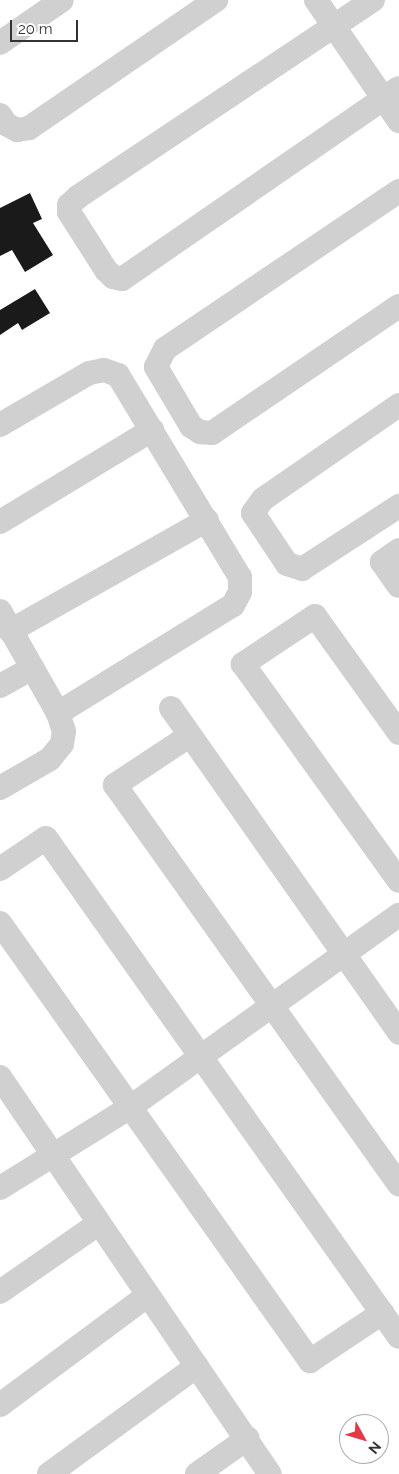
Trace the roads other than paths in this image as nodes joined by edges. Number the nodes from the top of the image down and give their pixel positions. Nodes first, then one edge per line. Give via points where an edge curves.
1 (62, 0) edge
2 (216, 0) edge
3 (316, 0) edge
4 (373, 0) edge
5 (334, 27) junction
6 (0, 42) edge
7 (392, 94) edge
8 (0, 115) edge
9 (399, 121) edge
10 (399, 191) edge
11 (399, 306) edge
12 (399, 405) edge
13 (0, 425) edge
14 (152, 430) junction
15 (399, 506) edge
16 (207, 520) junction
17 (0, 522) edge
18 (399, 550) edge
19 (399, 586) edge
20 (5, 621) edge
21 (32, 668) junction
22 (0, 686) edge
23 (171, 708) dead end
24 (58, 713) junction
25 (399, 733) edge
26 (189, 736) junction
27 (0, 788) edge
28 (0, 869) edge
29 (399, 881) edge
30 (399, 915) edge
31 (0, 924) edge
32 (344, 956) junction
33 (274, 1005) junction
34 (399, 1033) edge
35 (202, 1055) junction
36 (0, 1079) edge
37 (129, 1108) junction
38 (53, 1156) junction
39 (399, 1184) edge
40 (0, 1188) edge
41 (98, 1224) junction
42 (0, 1292) edge
43 (147, 1296) junction
44 (382, 1313) junction
45 (399, 1337) edge
46 (197, 1366) junction
47 (0, 1405) edge
48 (248, 1438) junction
49 (49, 1474) edge
50 (197, 1474) edge
51 (270, 1474) edge

1 - 6 street
2 - 8 street via 29,128 17,130 6,124
3 - 5 street
4 - 5 street
5 - 7 street
5 - 7 street via 69,205 69,212 106,270 113,277 122,279
7 - 9 street
10 - 11 street via 165,349 156,367 191,426 200,432 212,433
12 - 15 street via 262,499 253,513 287,564 302,569
13 - 14 street via 89,373 104,370 118,375
14 - 16 street
14 - 17 street
16 - 20 street
16 - 24 street via 240,578 240,592 233,606
18 - 19 street via 382,562
20 - 21 street
21 - 22 street
21 - 24 street
23 - 26 street
24 - 27 street via 64,731 62,744 50,758
25 - 29 street via 316,616 243,664
26 - 32 street
26 - 33 street via 115,785
28 - 35 street via 46,838
30 - 32 street
31 - 37 street
32 - 33 street
32 - 34 street
33 - 35 street
33 - 39 street
35 - 37 street
35 - 44 street
36 - 38 street
37 - 38 street
37 - 44 street via 310,1361
38 - 40 street
38 - 41 street
41 - 42 street
41 - 43 street
43 - 46 street
43 - 47 street
44 - 45 street
46 - 48 street
46 - 49 street
48 - 50 street
48 - 51 street

